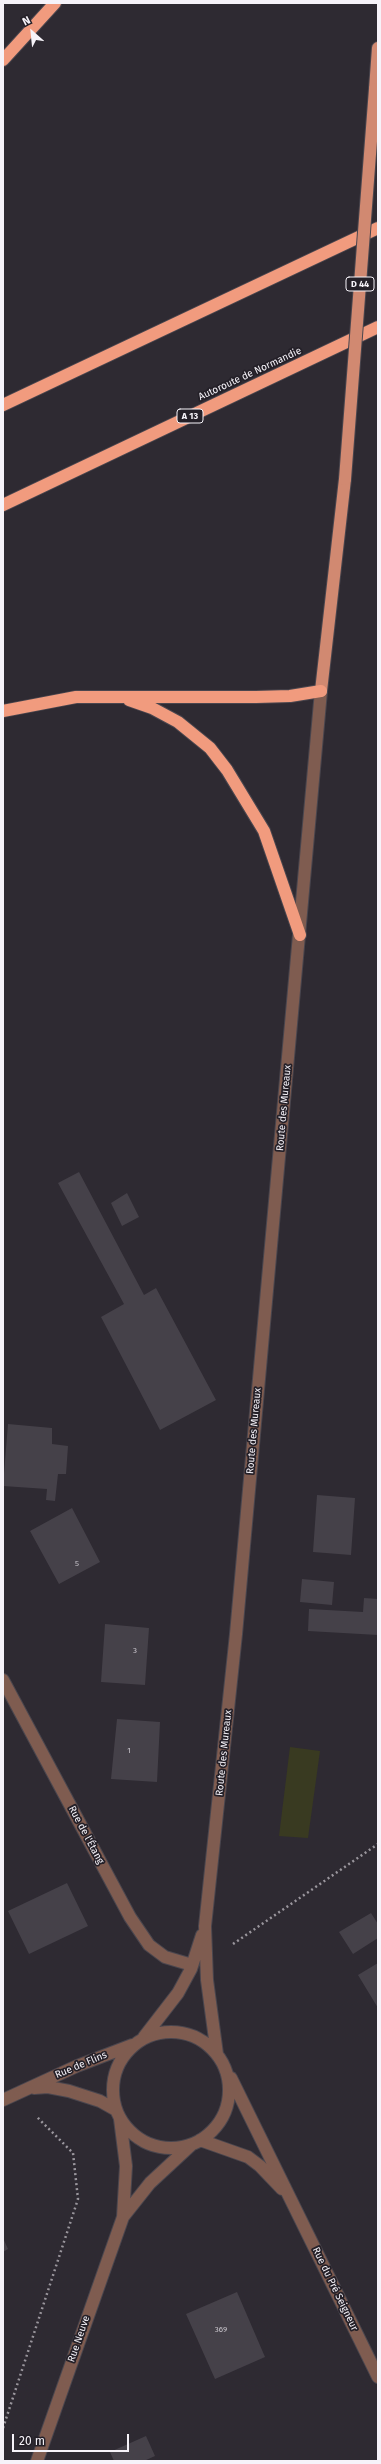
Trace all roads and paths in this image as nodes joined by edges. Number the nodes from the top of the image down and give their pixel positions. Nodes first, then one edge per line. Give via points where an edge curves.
1 (55, 3) edge
2 (378, 48) edge
3 (3, 60) edge
4 (378, 228) edge
5 (378, 327) edge
6 (3, 405) edge
7 (3, 505) edge
8 (321, 691) junction
9 (118, 696) junction
10 (3, 711) edge
11 (300, 935) junction
12 (3, 1680) edge
13 (378, 1844) edge
14 (205, 1926) junction
15 (206, 1948) junction
16 (192, 1965) junction
17 (138, 2042) junction
18 (217, 2054) junction
19 (226, 2070) junction
20 (27, 2089) junction
21 (3, 2100) edge
22 (34, 2114) dead end
23 (118, 2114) junction
24 (195, 2142) junction
25 (292, 2201) junction
26 (123, 2216) junction
27 (378, 2377) edge
28 (3, 2428) edge
29 (37, 2461) edge

1 - 3 highway
2 - 8 main road, D 44, bridge via 344,479
4 - 6 highway
5 - 7 highway, Autoroute de Normandie / A 13
8 - 9 highway via 290,696 256,697
8 - 11 street, D 44
9 - 10 highway via 76,697
9 - 11 highway via 152,708 178,722 210,748 227,770 264,831
11 - 14 street, Route des Mureaux / D 44 via 236,1634
12 - 16 street, Rue de l'Étang via 130,1917 149,1945 165,1957
13 - 15 path via 234,1943 224,1948
14 - 15 street, Route des Mureaux / D 44
14 - 16 street, Route des Mureaux / D 44
15 - 18 street, Route des Mureaux / D 44 via 209,2002
16 - 17 street, Route des Mureaux / D 44 via 169,2007
17 - 18 street via 152,2034 170,2031 188,2034 204,2041
17 - 20 street, Rue de Flins
17 - 23 street via 123,2056 115,2074 113,2092
18 - 19 street
19 - 24 street via 230,2088 228,2106 220,2123
19 - 25 street, Rue du Pré Seigneur
20 - 21 street, Rue de Flins
20 - 23 street, Rue de Flins via 48,2087 69,2091 100,2101
22 - 28 path via 73,2153 78,2199
23 - 24 street via 138,2138 154,2146 173,2148
23 - 26 street, Rue Neuve via 126,2166
24 - 25 street, Rue du Pré Seigneur via 248,2157 270,2176
24 - 26 street, Rue Neuve via 150,2183
25 - 27 street, Rue du Pré Seigneur
26 - 29 street, Rue Neuve

